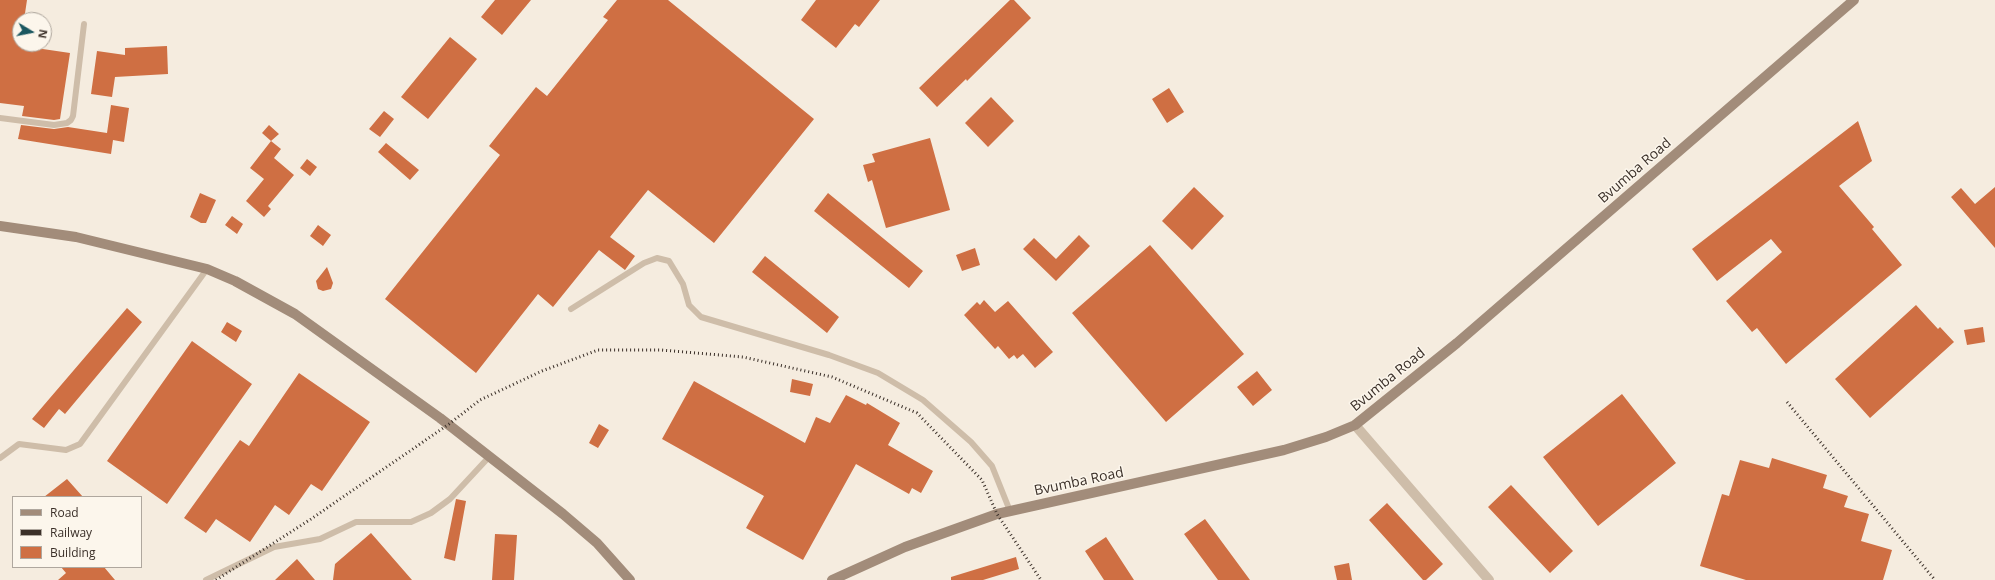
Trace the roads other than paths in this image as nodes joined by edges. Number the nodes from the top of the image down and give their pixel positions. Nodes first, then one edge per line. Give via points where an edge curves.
1 (1854, 0) edge
2 (84, 24) dead end
3 (0, 118) edge
4 (0, 226) edge
5 (207, 269) junction
6 (571, 309) dead end
7 (1355, 425) junction
8 (489, 457) junction
9 (0, 458) edge
10 (1010, 511) junction
11 (206, 580) edge
12 (630, 580) edge
13 (832, 580) edge
14 (1489, 580) edge

1 - 7 street, Bvumba Road via 1457,343
2 - 3 lane via 71,120 54,125
4 - 5 street via 76,237
5 - 8 street via 235,281 295,314 440,418
5 - 9 lane via 80,444 66,450 19,444
6 - 10 lane via 644,263 656,258 669,261 684,284 689,305 701,317 871,370 923,400 971,442 992,466
7 - 10 street, Bvumba Road via 1284,450
7 - 14 street
8 - 11 lane via 450,499 431,513 411,522 356,522 320,539 274,547
8 - 12 street via 597,543
10 - 13 street, Bvumba Road via 905,547

